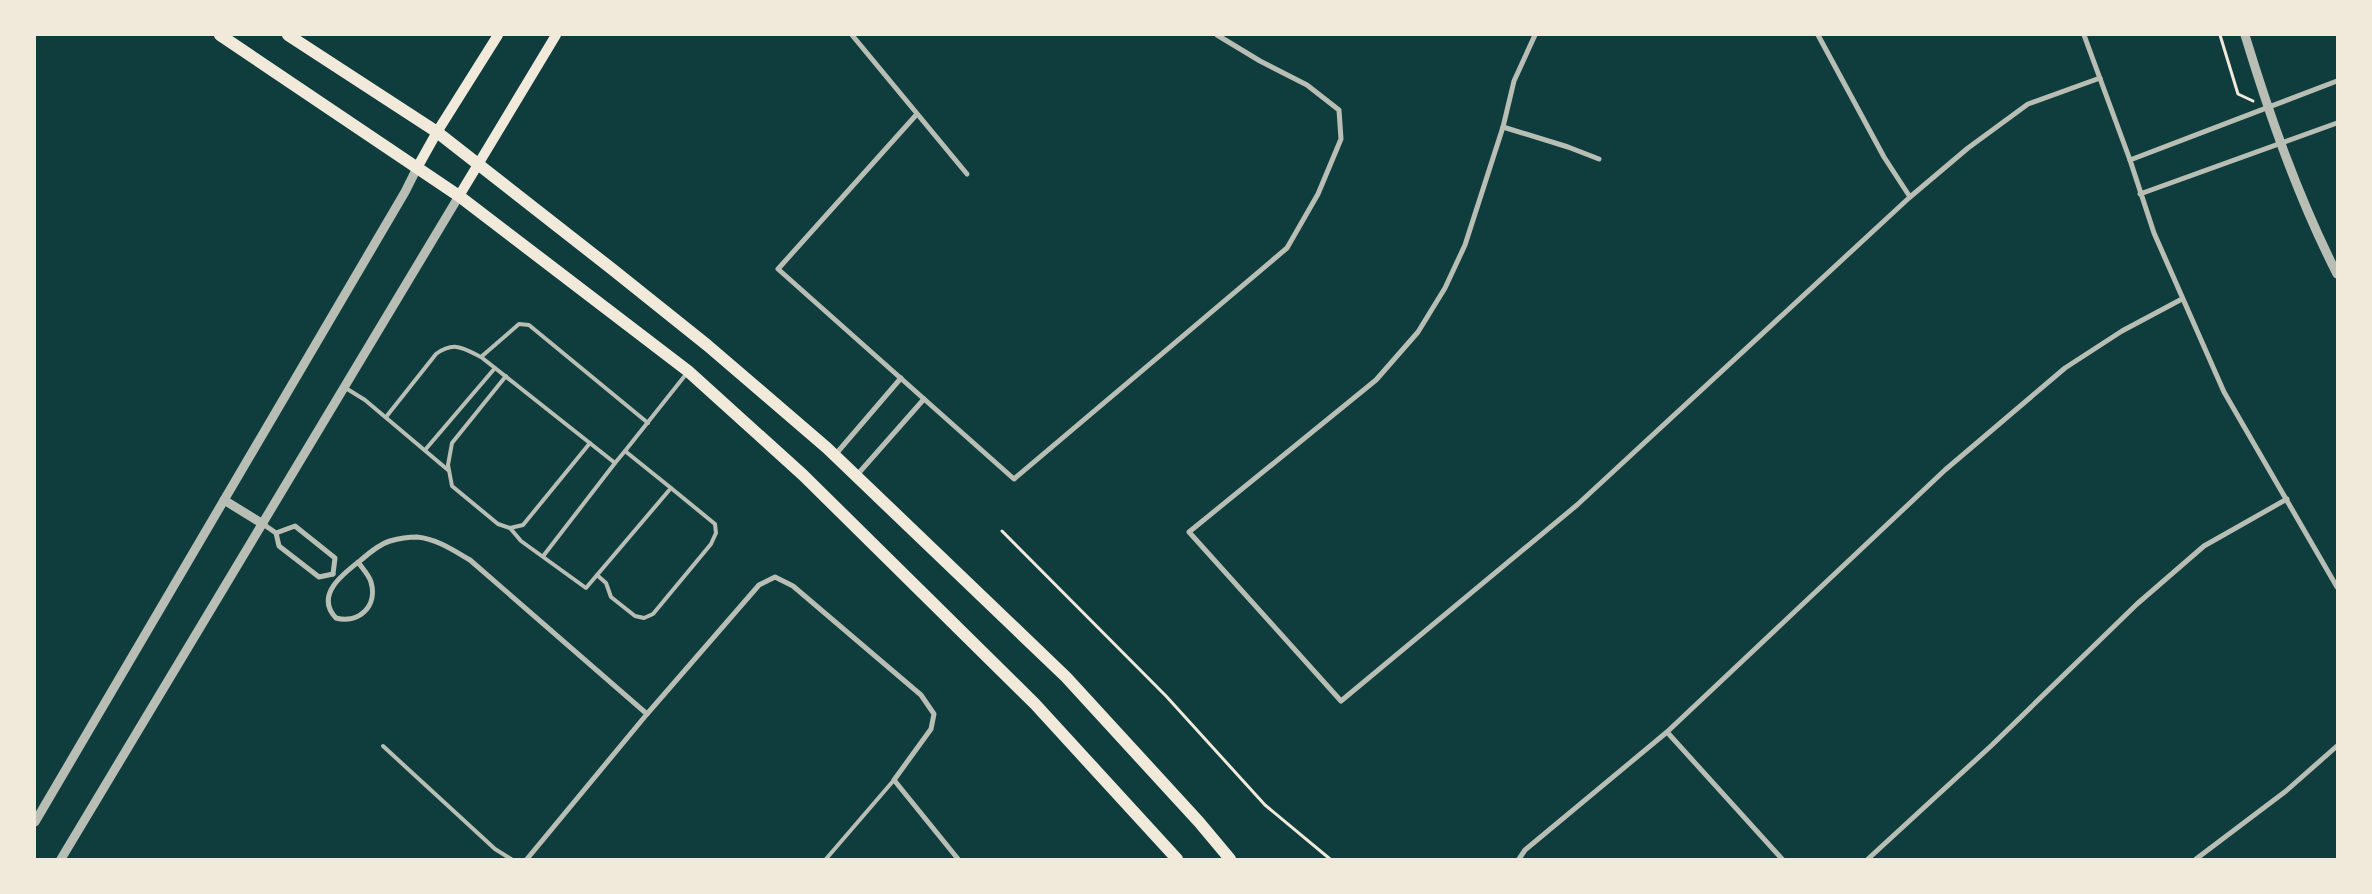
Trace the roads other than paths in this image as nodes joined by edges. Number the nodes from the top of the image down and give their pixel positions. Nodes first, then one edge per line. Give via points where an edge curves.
1 (220, 35) edge
2 (288, 35) edge
3 (498, 35) edge
4 (556, 35) edge
5 (852, 35) edge
6 (1217, 35) edge
7 (1535, 35) edge
8 (1818, 35) edge
9 (2084, 35) edge
10 (2245, 35) edge
11 (2100, 78) junction
12 (2337, 81) edge
13 (2267, 108) junction
14 (917, 114) junction
15 (2337, 123) edge
16 (1503, 127) junction
17 (437, 132) junction
18 (2280, 142) junction
19 (1599, 159) dead end
20 (2130, 160) junction
21 (479, 165) junction
22 (418, 166) junction
23 (967, 174) dead end
24 (2140, 194) junction
25 (459, 196) junction
26 (1910, 197) junction
27 (2337, 274) edge
28 (2182, 299) junction
29 (481, 357) junction
30 (494, 368) junction
31 (688, 371) junction
32 (506, 376) junction
33 (900, 378) junction
34 (344, 387) junction
35 (924, 399) junction
36 (386, 417) junction
37 (648, 423) junction
38 (590, 443) junction
39 (425, 450) junction
40 (625, 451) junction
41 (835, 455) junction
42 (615, 462) junction
43 (448, 471) junction
44 (857, 475) junction
45 (671, 488) junction
46 (2287, 499) junction
47 (224, 500) junction
48 (263, 524) junction
49 (510, 528) junction
50 (276, 532) junction
51 (544, 556) junction
52 (358, 562) junction
53 (332, 574) junction
54 (597, 575) junction
55 (337, 579) junction
56 (2337, 587) edge
57 (648, 714) junction
58 (1667, 732) junction
59 (383, 746) dead end
60 (2337, 746) edge
61 (894, 780) junction
62 (35, 822) edge
63 (61, 859) edge
64 (511, 859) edge
65 (527, 859) edge
66 (826, 859) edge
67 (958, 859) edge
68 (1177, 859) edge
69 (1230, 859) edge
70 (1519, 859) edge
71 (1782, 859) edge
72 (1868, 859) edge
73 (2196, 859) edge

1 - 22 main road
2 - 17 main road
3 - 17 main road
4 - 21 main road
5 - 14 street
6 - 35 street via 1307,85 1339,110 1341,139 1318,194 1287,248 1014,479
7 - 16 street via 1514,81
8 - 26 street via 1884,158
9 - 11 street
10 - 13 street
11 - 20 street
11 - 26 street via 2028,104 1968,148
12 - 13 street
13 - 18 street
13 - 20 street
14 - 23 street
14 - 33 street via 778,269
15 - 18 street
16 - 19 street
16 - 26 street via 1464,246 1445,288 1418,332 1376,380 1189,532 1341,701 1576,505
17 - 21 main road
17 - 22 main road
18 - 24 street
18 - 27 street
20 - 24 street
21 - 25 main road
21 - 41 main road via 707,345
22 - 25 main road
22 - 47 street
24 - 28 street
25 - 31 main road
25 - 34 street
28 - 46 street via 2224,392
28 - 58 street via 2122,331 2065,368 1945,470
29 - 30 lane
29 - 36 lane via 458,346 444,348
29 - 37 lane via 519,324 529,325
30 - 32 lane
30 - 39 lane
31 - 37 lane
31 - 68 main road via 803,474 1035,704
32 - 38 lane
32 - 43 lane via 452,443
33 - 35 street
33 - 41 street
34 - 36 lane
34 - 48 street
35 - 44 street
36 - 39 lane
37 - 40 lane
38 - 42 lane
38 - 49 lane via 523,525
39 - 43 lane
40 - 42 lane
40 - 45 lane
41 - 44 main road
42 - 51 lane
43 - 49 lane via 452,486 498,524
44 - 69 main road via 1066,677
45 - 54 lane
45 - 54 lane via 715,524 716,533 711,544 653,614 644,618 635,616 611,597 606,584
46 - 56 street
46 - 72 street via 2204,546 2137,604 1992,745
47 - 48 street
47 - 62 street
48 - 50 street
48 - 63 street
49 - 51 lane via 521,541
50 - 53 street via 279,546 319,577
50 - 53 street via 295,526 334,558
51 - 54 lane via 586,588
52 - 55 street
52 - 55 street via 370,580 372,591 371,601 357,618 346,621 336,618 329,608 330,594
52 - 57 street via 389,541 416,537 442,543 470,560
53 - 55 street
57 - 61 street via 760,585 775,577 793,586 921,695 934,714 932,729
57 - 65 street
58 - 70 street via 1525,850
58 - 71 street
59 - 64 lane via 495,849
60 - 73 street via 2286,791
61 - 66 lane
61 - 67 street

